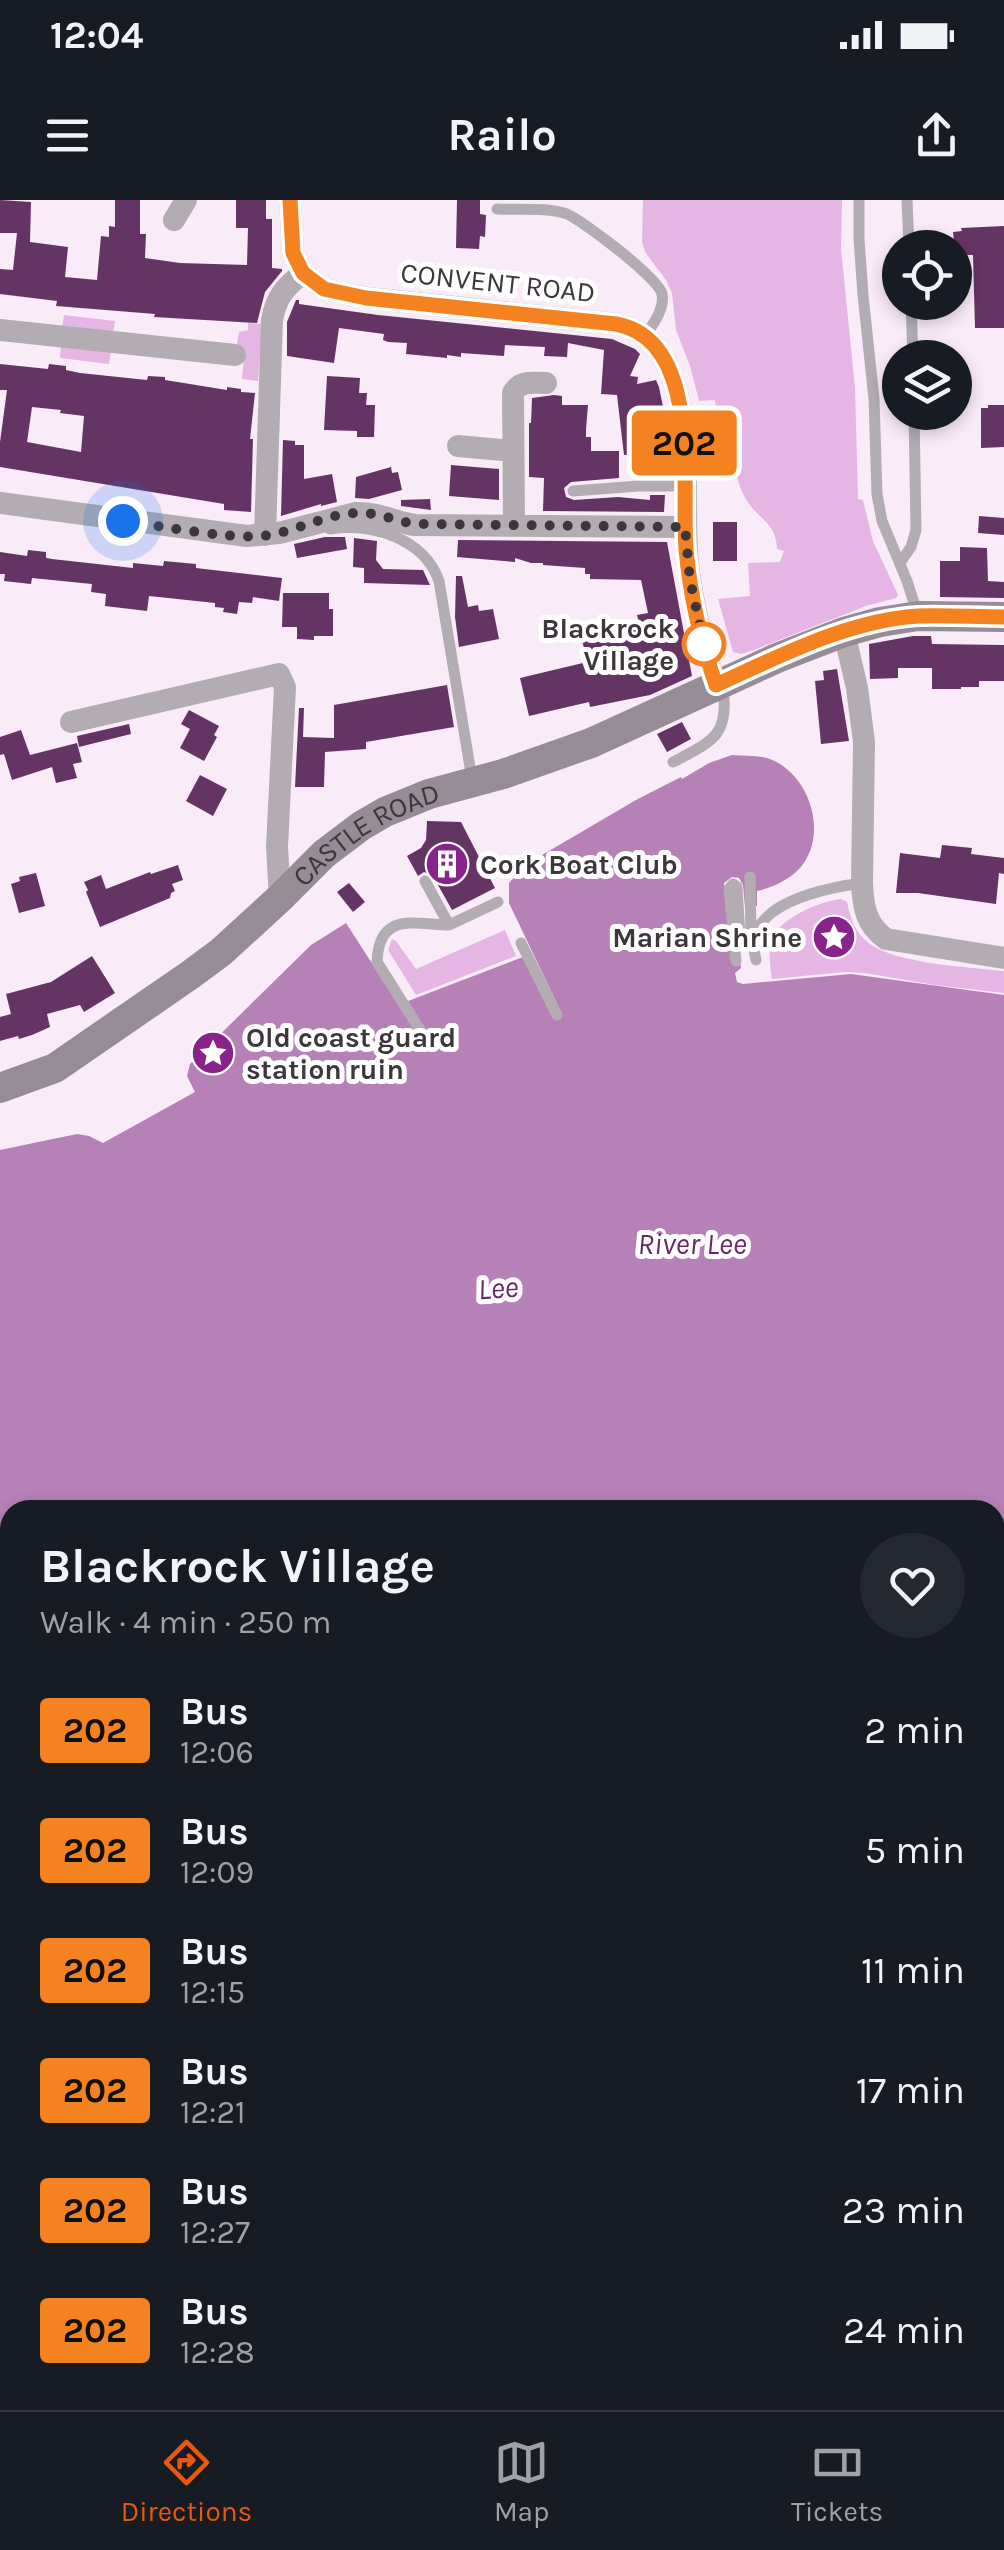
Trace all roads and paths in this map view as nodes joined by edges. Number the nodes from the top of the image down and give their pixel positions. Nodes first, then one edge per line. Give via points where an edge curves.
1 (290, 200) edge
2 (859, 200) edge
3 (907, 200) edge
4 (497, 209) dead end
5 (908, 230) edge
6 (303, 273) junction
7 (0, 330) edge
8 (645, 336) junction
9 (235, 355) dead end
10 (546, 383) dead end
11 (914, 430) edge
12 (458, 446) dead end
13 (512, 450) junction
14 (685, 486) junction
15 (573, 491) dead end
16 (0, 503) edge
17 (514, 525) junction
18 (685, 527) junction
19 (297, 528) junction
20 (265, 536) junction
21 (900, 563) junction
22 (918, 616) junction
23 (1004, 617) edge
24 (844, 632) junction
25 (719, 683) junction
26 (70, 722) dead end
27 (672, 762) dead end
28 (473, 783) junction
29 (862, 872) junction
30 (750, 877) dead end
31 (425, 881) dead end
32 (280, 898) junction
33 (498, 902) dead end
34 (449, 925) junction
35 (751, 936) junction
36 (520, 944) dead end
37 (1004, 958) edge
38 (756, 960) dead end
39 (736, 961) dead end
40 (557, 1015) dead end
41 (429, 1044) dead end
42 (0, 1088) edge

1 - 6 street via 291,246
2 - 21 lane via 876,494
3 - 5 lane
4 - 8 lane via 566,213 642,268 662,294
6 - 8 street, CONVENT ROAD via 324,289 366,298 616,324
6 - 20 street via 281,292 272,320
7 - 9 street
8 - 14 street via 664,357 680,407
10 - 13 street via 524,383 513,393
11 - 21 lane via 916,530
12 - 13 street
13 - 17 street
14 - 15 lane
14 - 18 street
16 - 20 street
17 - 18 street
17 - 19 street via 416,524 367,512
18 - 25 street via 702,637
19 - 20 street
19 - 28 lane via 373,530 429,560 439,581
21 - 22 lane
22 - 23 main road, CASTLE ROAD
22 - 24 main road, CASTLE ROAD
24 - 25 main road, CASTLE ROAD
24 - 29 street via 864,742
25 - 27 lane via 725,712 718,730
25 - 28 main road, CASTLE ROAD via 592,742
26 - 32 street via 279,674
28 - 32 main road, CASTLE ROAD via 411,800 361,826
29 - 35 lane via 846,885 788,903
29 - 37 street via 863,906 886,939
30 - 35 lane
31 - 34 lane
32 - 42 main road, CASTLE ROAD via 221,952 83,1050
33 - 34 lane
34 - 41 lane via 394,924 377,953
35 - 38 lane
35 - 39 lane via 740,936 737,887 730,885
36 - 40 lane

